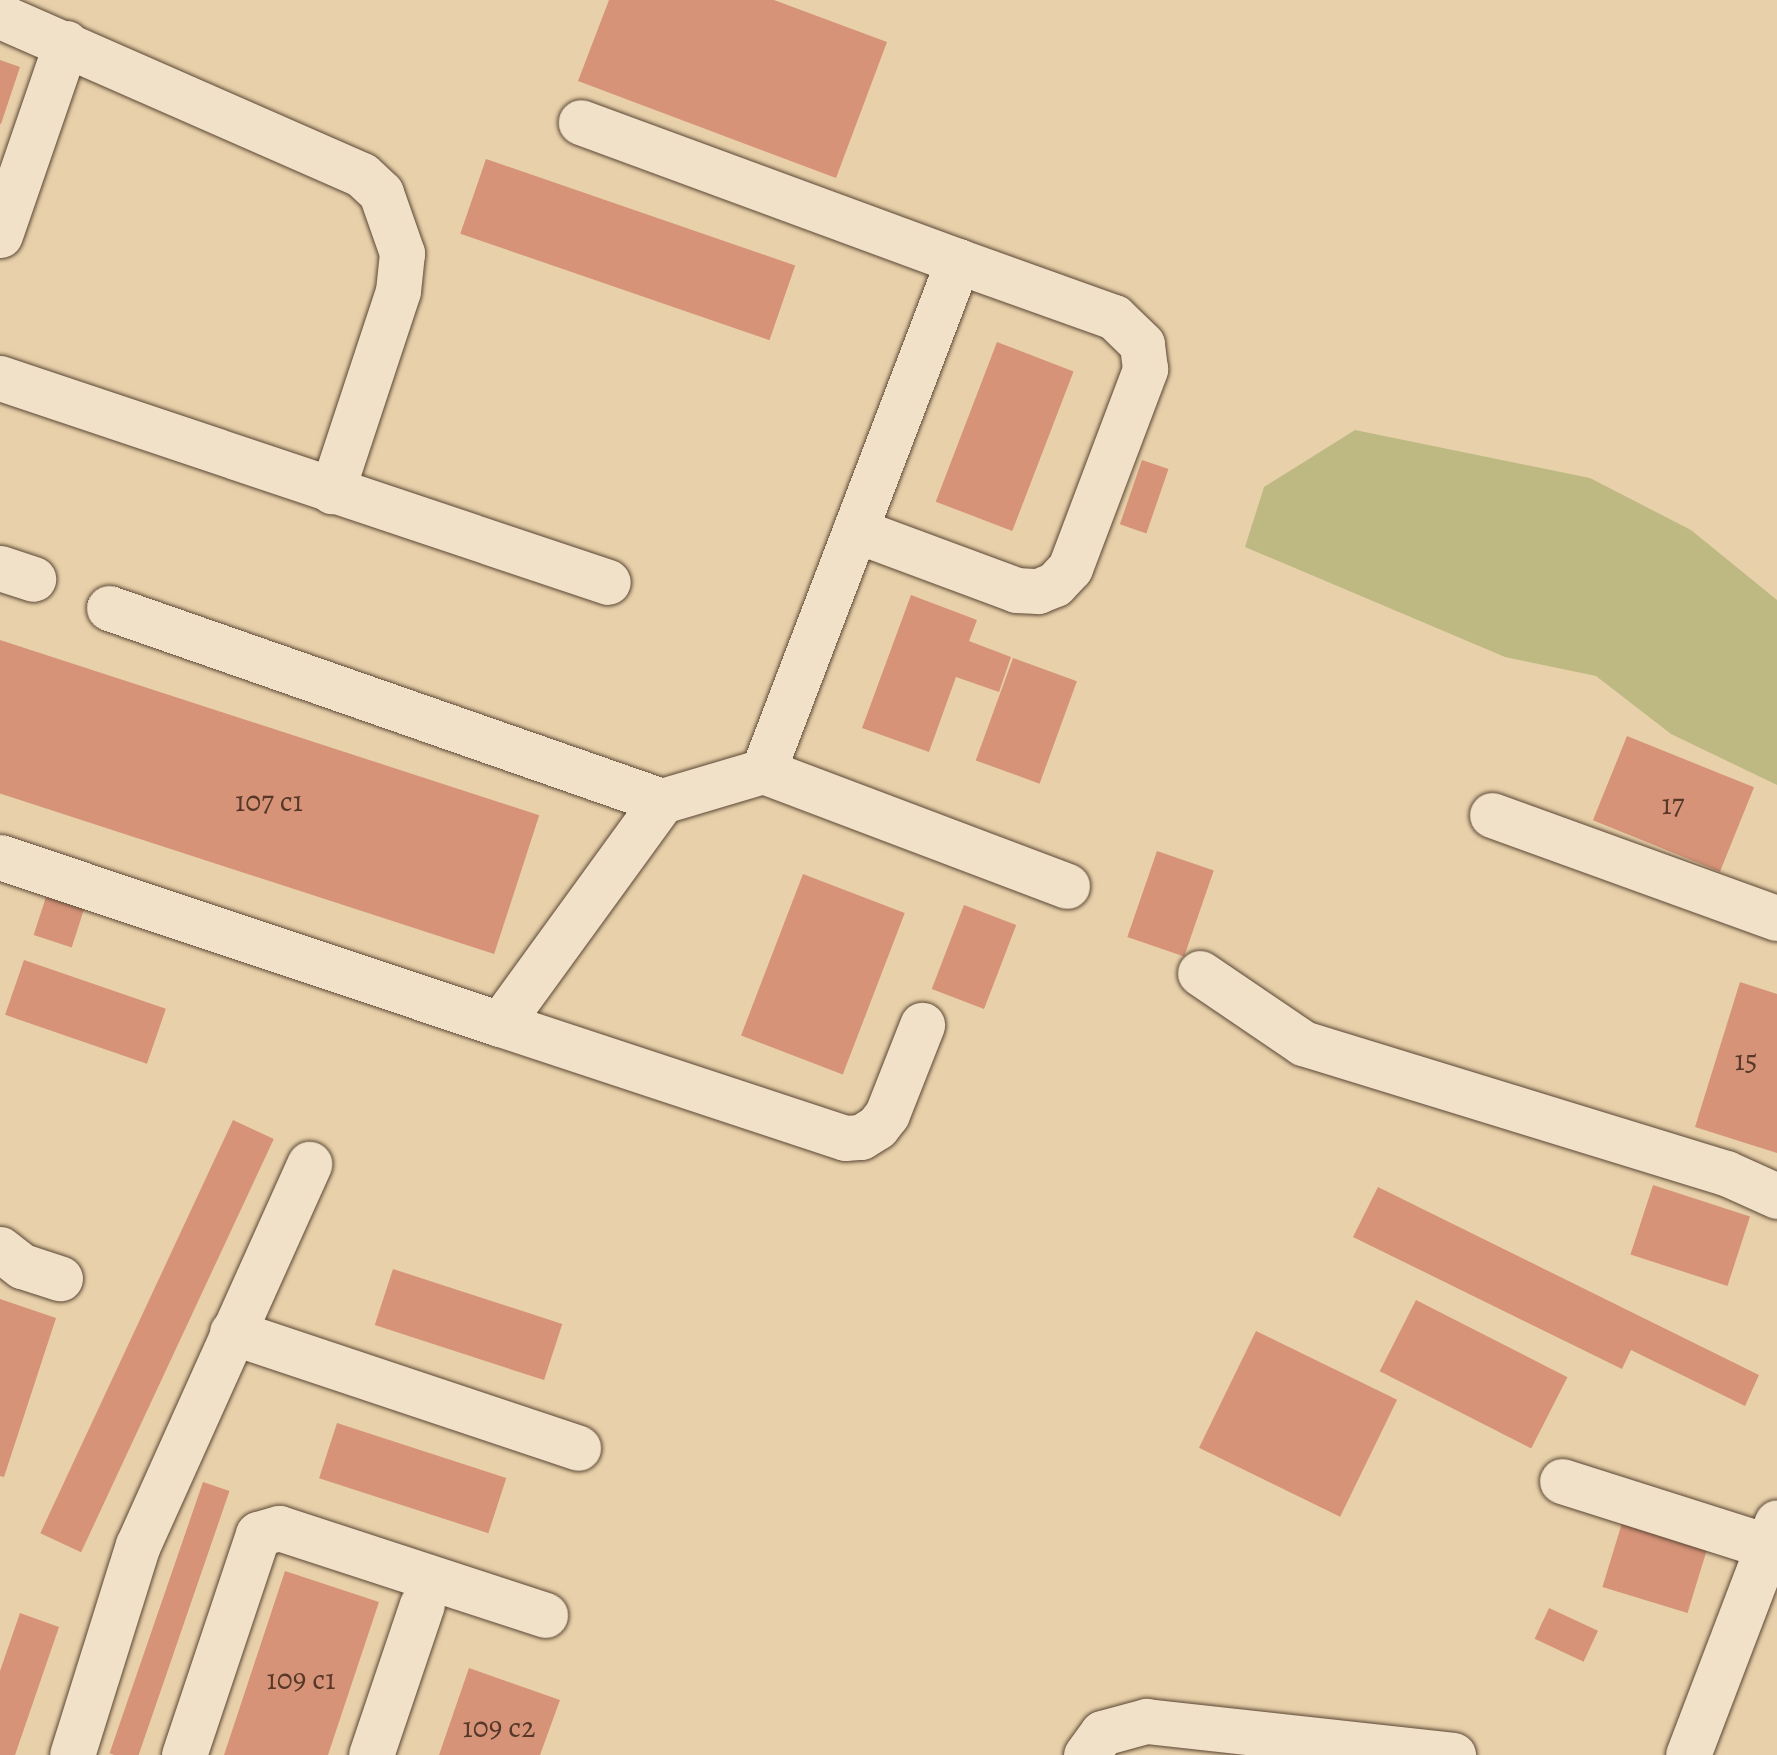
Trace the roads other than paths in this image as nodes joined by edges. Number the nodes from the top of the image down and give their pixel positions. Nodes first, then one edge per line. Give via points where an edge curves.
1 (0, 16) edge
2 (66, 43) junction
3 (581, 122) dead end
4 (0, 235) edge
5 (958, 261) junction
6 (0, 378) edge
7 (332, 491) junction
8 (855, 530) junction
9 (608, 582) dead end
10 (109, 608) dead end
11 (763, 771) junction
12 (662, 800) junction
13 (1492, 815) dead end
14 (0, 857) edge
15 (1067, 886) dead end
16 (1777, 918) edge
17 (1200, 973) dead end
18 (500, 1024) junction
19 (922, 1025) dead end
20 (309, 1164) dead end
21 (1777, 1196) edge
22 (0, 1249) edge
23 (60, 1278) dead end
24 (232, 1332) junction
25 (578, 1448) dead end
26 (1562, 1481) dead end
27 (1773, 1540) edge
28 (422, 1604) dead end
29 (545, 1615) dead end
30 (1303, 1747) edge
31 (72, 1755) edge
32 (184, 1755) edge
33 (371, 1755) edge
34 (1086, 1755) edge
35 (1453, 1755) edge
36 (1688, 1755) edge

1 - 2 street
2 - 4 street
2 - 7 street via 362,175 381,193 402,252 398,291
3 - 5 street
5 - 8 street
5 - 8 street via 1114,317 1142,344 1145,368 1077,550 1055,584 1016,590
6 - 7 street
7 - 9 street
8 - 11 street
10 - 12 street
11 - 12 street
11 - 15 street
12 - 18 street
13 - 16 street
14 - 18 street
17 - 21 street via 1303,1044 1726,1172
18 - 19 street via 846,1138 877,1128 887,1114
20 - 24 street
22 - 23 street via 22,1266
24 - 25 street
24 - 31 street via 138,1545
26 - 27 street
27 - 36 street
28 - 33 street
29 - 32 street via 279,1528 258,1534
30 - 34 street via 1146,1721 1102,1732
30 - 35 street

